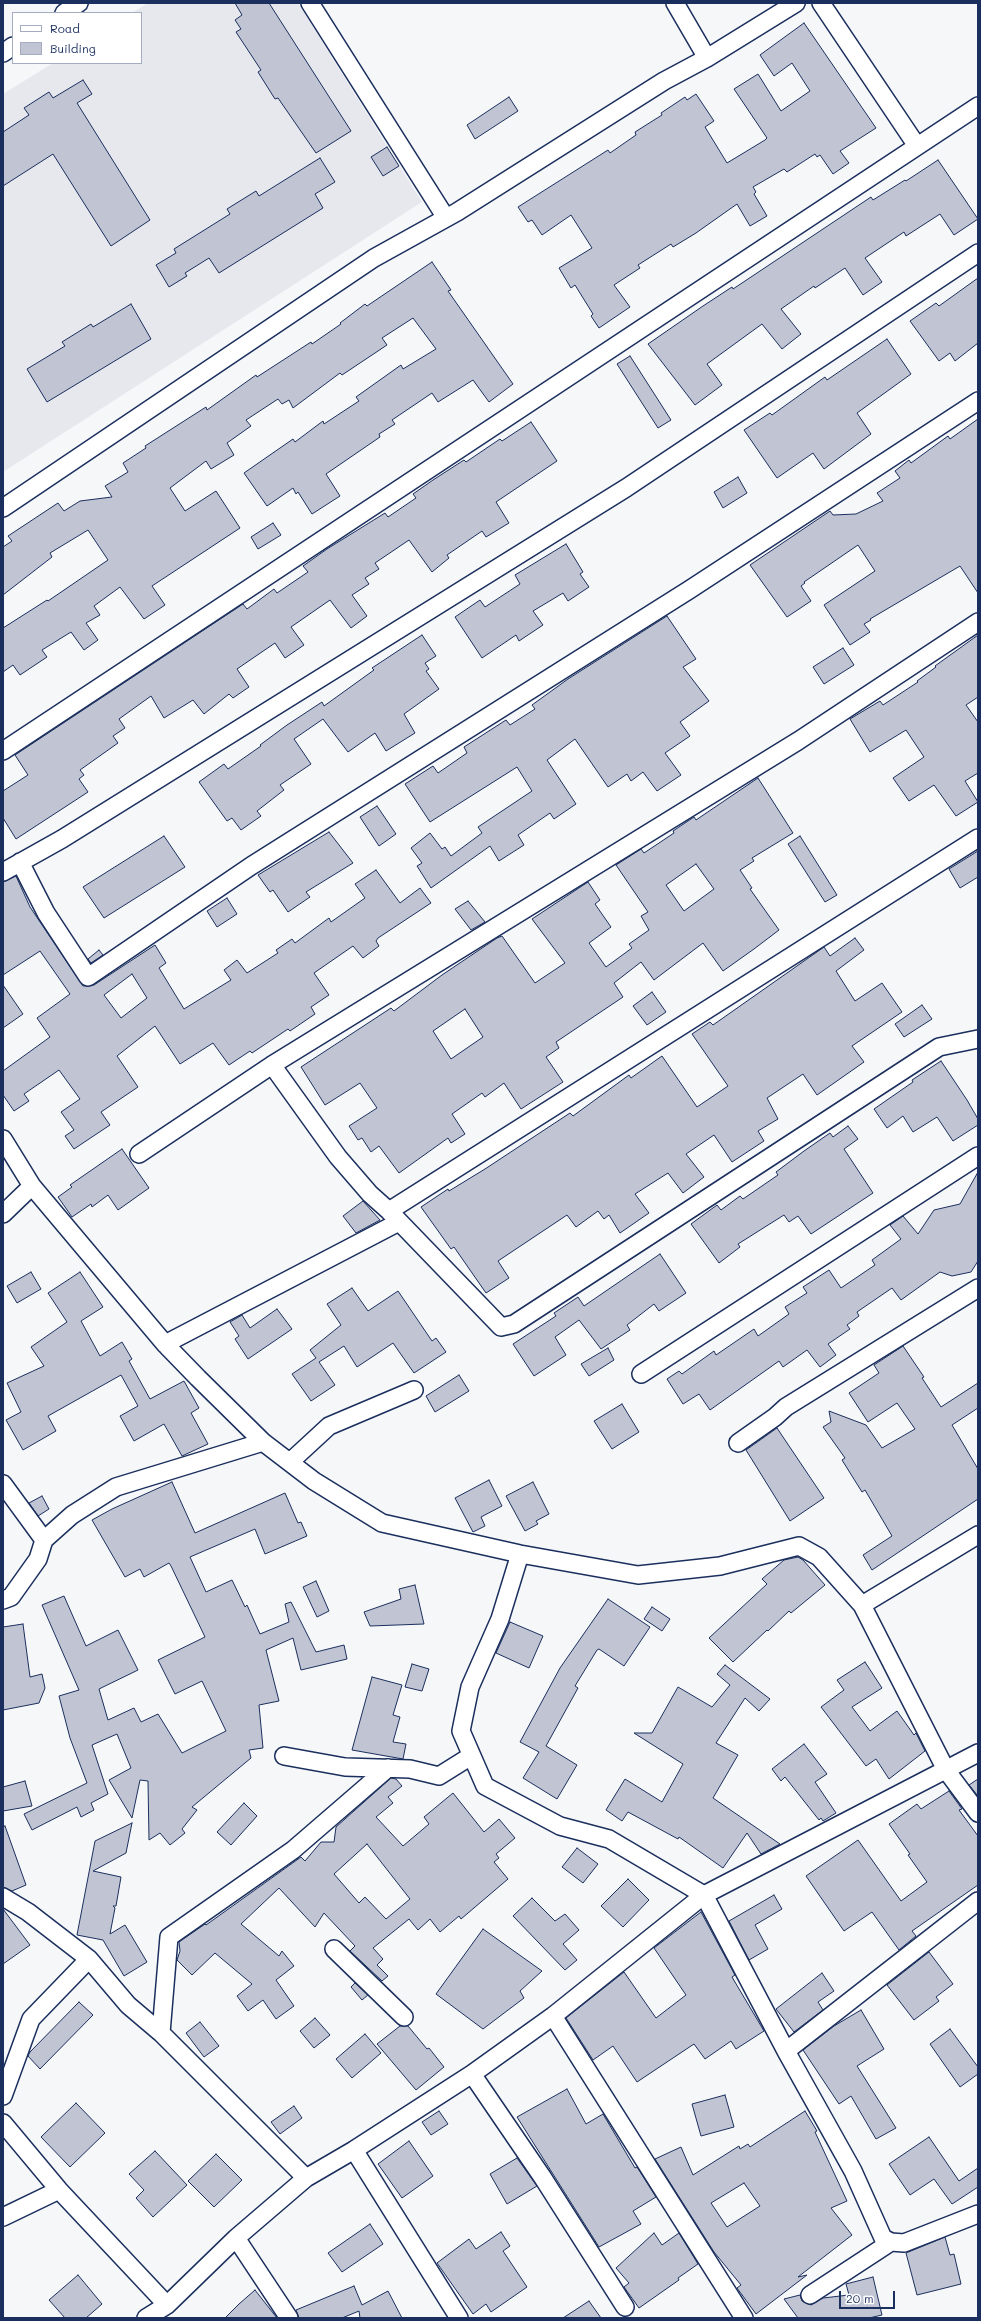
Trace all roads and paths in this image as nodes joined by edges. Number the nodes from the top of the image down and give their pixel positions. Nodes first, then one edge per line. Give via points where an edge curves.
1 (79, 3) edge
2 (310, 3) edge
3 (675, 3) edge
4 (796, 3) edge
5 (822, 3) edge
6 (66, 12) edge
7 (12, 47) edge
8 (3, 53) edge
9 (707, 58) junction
10 (978, 106) edge
11 (917, 146) junction
12 (446, 218) junction
13 (978, 253) edge
14 (978, 400) edge
15 (3, 508) edge
16 (978, 622) edge
17 (3, 751) edge
18 (978, 838) edge
19 (20, 862) junction
20 (3, 872) edge
21 (978, 1038) edge
22 (272, 1065) junction
23 (3, 1139) edge
24 (139, 1154) dead end
25 (978, 1156) edge
26 (32, 1186) junction
27 (3, 1214) edge
28 (394, 1216) junction
29 (978, 1288) edge
30 (165, 1344) junction
31 (641, 1374) dead end
32 (414, 1390) dead end
33 (263, 1442) junction
34 (738, 1442) dead end
35 (290, 1462) junction
36 (3, 1484) edge
37 (978, 1535) edge
38 (44, 1540) junction
39 (520, 1554) junction
40 (3, 1600) edge
41 (862, 1605) junction
42 (978, 1754) edge
43 (284, 1756) dead end
44 (472, 1756) junction
45 (388, 1768) junction
46 (946, 1770) junction
47 (978, 1813) edge
48 (704, 1895) junction
49 (3, 1897) edge
50 (978, 1901) edge
51 (334, 1949) dead end
52 (89, 1959) junction
53 (553, 2016) junction
54 (404, 2017) dead end
55 (161, 2033) junction
56 (786, 2051) junction
57 (472, 2074) junction
58 (3, 2096) edge
59 (3, 2123) edge
60 (354, 2150) junction
61 (306, 2178) junction
62 (59, 2190) junction
63 (978, 2214) edge
64 (3, 2217) edge
65 (236, 2238) junction
66 (891, 2242) junction
67 (810, 2295) dead end
68 (167, 2305) junction
69 (625, 2307) dead end
70 (146, 2318) edge
71 (289, 2318) edge
72 (459, 2318) edge
73 (744, 2318) edge

1 - 6 street
2 - 12 street
3 - 9 street
4 - 9 street
5 - 11 street
7 - 8 street
9 - 12 street via 664,81
10 - 11 street
11 - 17 street
12 - 15 street via 374,258
13 - 19 street via 626,488 62,839
14 - 19 street via 689,590 251,866 88,977 46,913
16 - 22 street via 798,741
18 - 28 street
19 - 20 street
21 - 28 street via 939,1047 514,1324 501,1327
22 - 24 street
22 - 28 street via 338,1157 370,1194
23 - 26 street
25 - 31 street
26 - 27 street
26 - 30 street
28 - 30 street
29 - 34 street via 786,1407
30 - 33 street
32 - 35 street via 329,1426
33 - 35 street
33 - 38 street via 116,1487 72,1515
35 - 39 street via 314,1481 382,1523
36 - 38 street
37 - 41 street
38 - 40 street via 38,1559 11,1597
39 - 41 street via 638,1575 720,1566 799,1546 819,1557
39 - 44 street via 500,1619 470,1687 461,1731
41 - 46 street
42 - 46 street
43 - 45 street via 345,1767
44 - 45 street via 439,1776 410,1769
44 - 48 street via 485,1786 560,1826 609,1839
45 - 55 street via 293,1850 169,1937
46 - 47 street
46 - 48 street
48 - 53 street
48 - 56 street
49 - 52 street via 28,1912
50 - 56 street
51 - 54 street
52 - 55 street via 128,2006
52 - 58 street via 31,2019
53 - 57 street
53 - 73 street
55 - 61 street
56 - 66 street via 854,2171 883,2238
57 - 60 street
57 - 69 street via 543,2178
59 - 62 street
60 - 61 street
60 - 72 street
61 - 65 street
62 - 64 street
62 - 68 street
63 - 66 street via 904,2243
65 - 68 street
65 - 71 street
66 - 67 street
68 - 70 street

